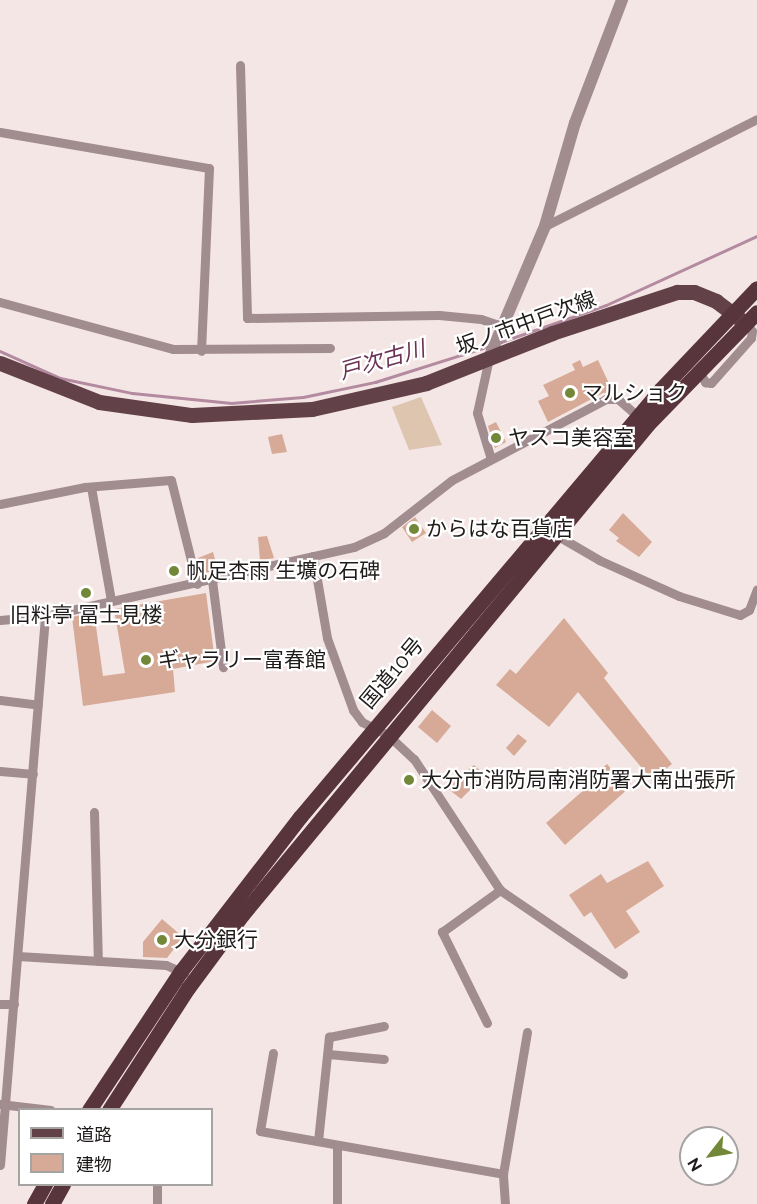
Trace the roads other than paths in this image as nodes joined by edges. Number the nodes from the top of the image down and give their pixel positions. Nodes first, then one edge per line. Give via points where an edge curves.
1 (622, 0) edge
2 (240, 65) dead end
3 (757, 120) edge
4 (0, 132) edge
5 (545, 226) junction
6 (757, 288) edge
7 (0, 302) edge
8 (731, 311) junction
9 (757, 312) edge
10 (745, 322) junction
11 (500, 328) junction
12 (330, 348) dead end
13 (201, 351) junction
14 (490, 354) junction
15 (0, 363) edge
16 (643, 420) junction
17 (491, 459) junction
18 (91, 487) junction
19 (0, 504) edge
20 (558, 536) junction
21 (313, 556) junction
22 (213, 580) junction
23 (197, 584) junction
24 (757, 589) edge
25 (111, 600) junction
26 (45, 616) junction
27 (0, 620) edge
28 (223, 667) dead end
29 (0, 700) edge
30 (38, 705) junction
31 (373, 728) junction
32 (389, 736) junction
33 (0, 771) edge
34 (33, 774) junction
35 (94, 812) dead end
36 (500, 890) junction
37 (18, 956) junction
38 (98, 961) junction
39 (622, 974) dead end
40 (188, 975) junction
41 (0, 1004) edge
42 (14, 1004) junction
43 (487, 1023) dead end
44 (384, 1026) dead end
45 (528, 1032) dead end
46 (273, 1053) dead end
47 (328, 1054) junction
48 (384, 1059) dead end
49 (3, 1104) edge
50 (35, 1108) edge
51 (90, 1108) edge
52 (110, 1108) edge
53 (318, 1141) junction
54 (337, 1145) junction
55 (0, 1164) edge
56 (503, 1174) junction
57 (44, 1186) edge
58 (62, 1186) edge
59 (157, 1186) edge
60 (34, 1204) edge
61 (52, 1204) edge
62 (157, 1204) edge
63 (336, 1204) edge
64 (505, 1204) edge

1 - 5 street via 575,123
2 - 11 street via 247,318 440,315 481,319
3 - 5 street
4 - 13 street via 209,168
5 - 11 street
6 - 8 highway, 国道10号
7 - 13 street via 174,349
8 - 10 main road, 坂ノ市中戸次線
8 - 14 main road, 坂ノ市中戸次線 via 694,292 677,292
8 - 16 highway, 国道10号
9 - 10 highway, 国道10号
10 - 16 highway, 国道10号 via 699,371
11 - 14 street
12 - 13 street
14 - 15 main road, 坂ノ市中戸次線 via 426,384 312,409 192,415 99,402
14 - 17 street via 477,399 477,413
16 - 17 street via 618,399 606,399
16 - 20 highway, 国道10号
16 - 31 highway, 国道10号
17 - 21 street via 452,480 384,533 354,548
18 - 19 street
18 - 23 street via 171,480
18 - 25 street
20 - 24 street via 599,560 679,596 740,615 749,610
20 - 32 highway, 国道10号
21 - 22 street
21 - 31 street via 327,638 341,682 352,710
22 - 23 street
22 - 28 street
23 - 25 street
25 - 26 street
26 - 27 street
26 - 30 street
29 - 30 street
30 - 34 street
31 - 32 street
31 - 40 highway, 国道10号
32 - 36 street via 431,781
32 - 40 highway, 国道10号
33 - 34 street
34 - 37 street
35 - 38 street
36 - 39 street
36 - 43 street via 442,932
37 - 38 street
37 - 42 street
38 - 40 street via 166,965
40 - 51 highway, 国道10号
40 - 52 highway, 国道10号
41 - 42 street
42 - 49 street
44 - 47 street via 330,1037
45 - 56 street
46 - 53 street via 260,1131
47 - 48 street
47 - 53 street
49 - 50 street
49 - 55 street
53 - 54 street
54 - 56 street
54 - 63 street
56 - 64 street
57 - 60 highway
58 - 61 highway
59 - 62 street

